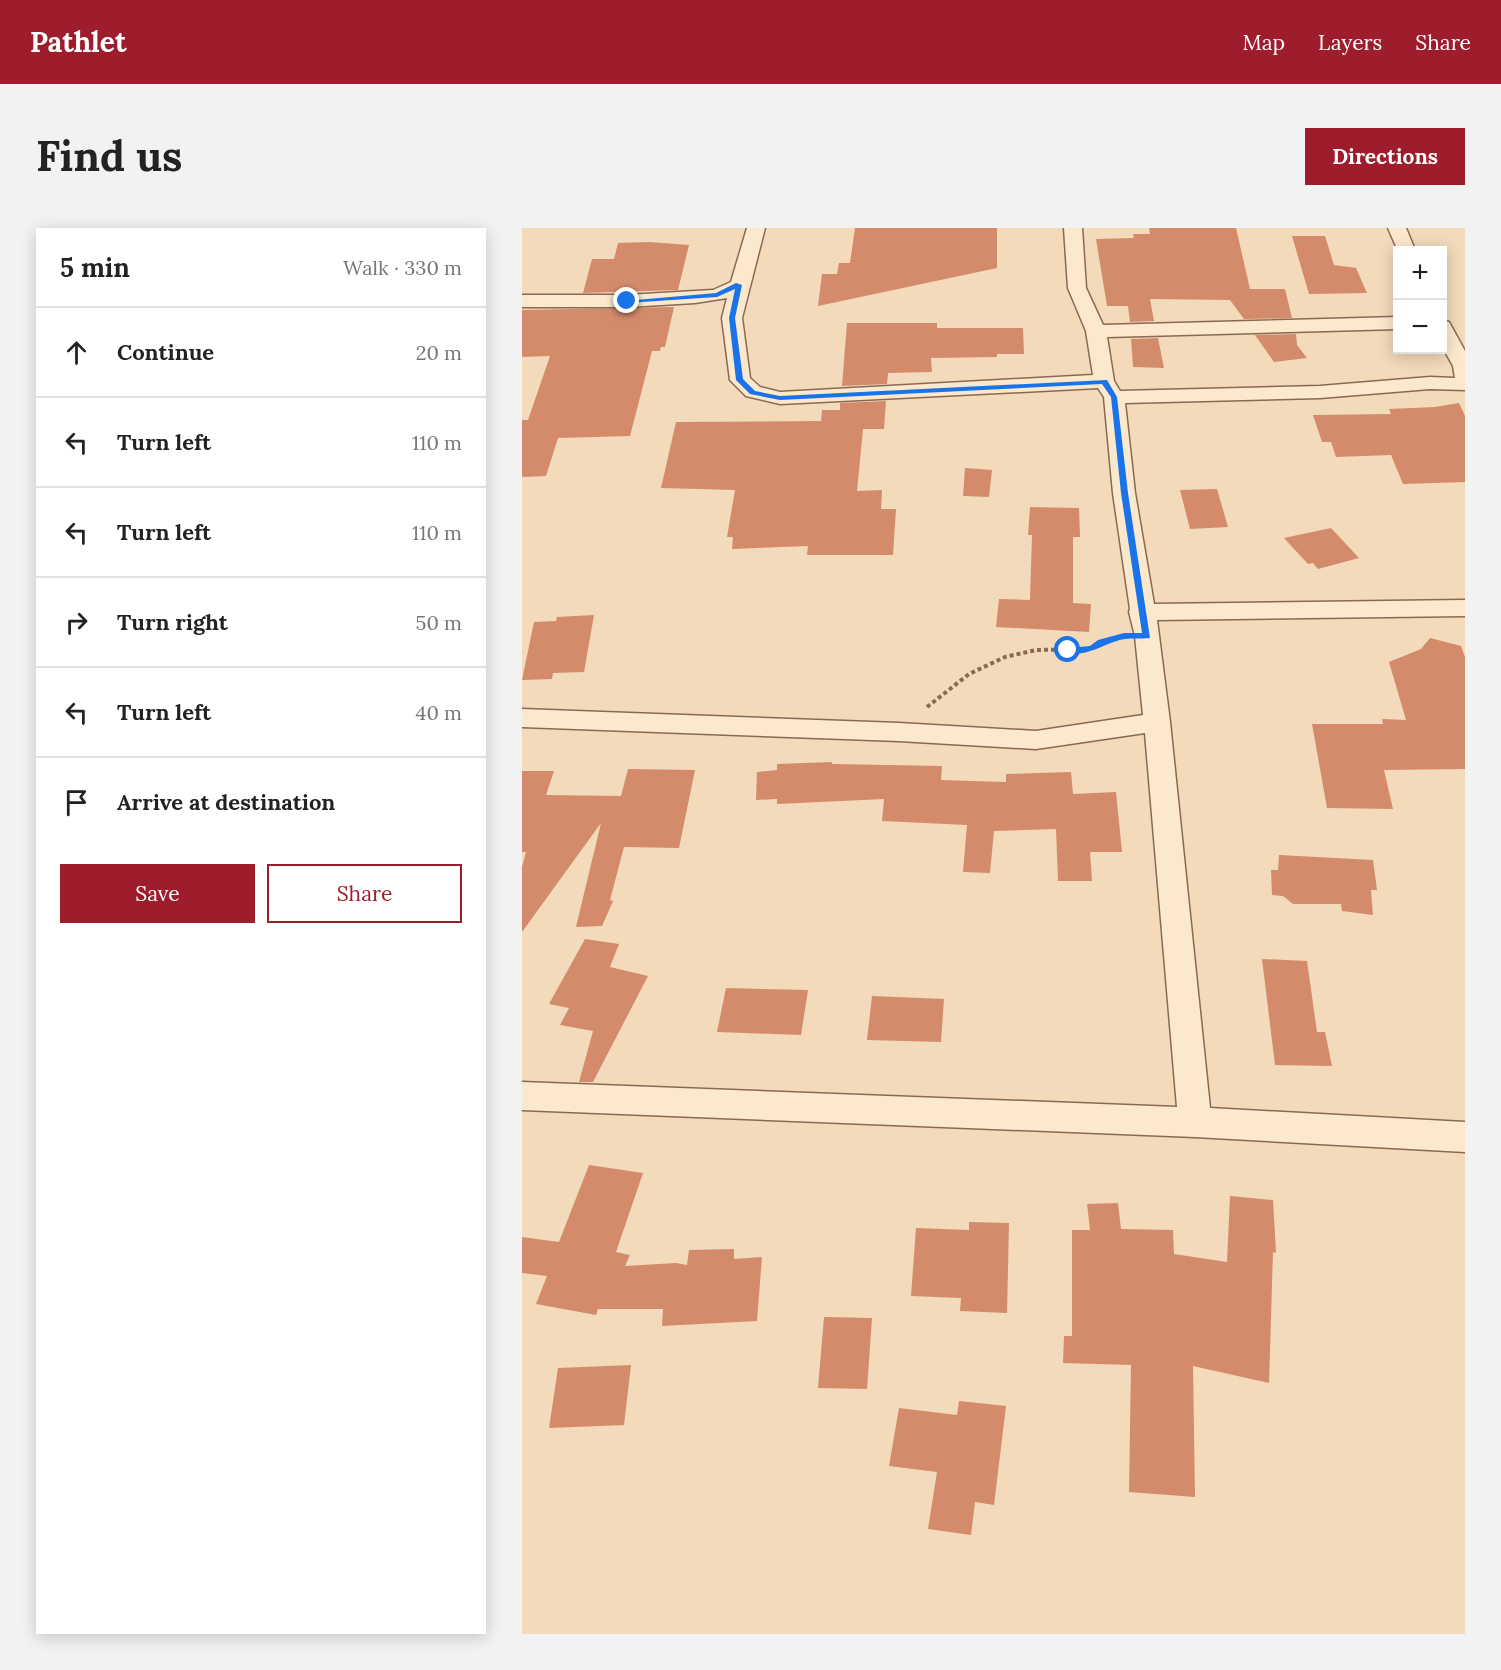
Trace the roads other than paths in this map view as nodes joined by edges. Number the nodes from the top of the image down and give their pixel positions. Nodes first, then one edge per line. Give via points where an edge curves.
1 (756, 228) edge
2 (1073, 228) edge
3 (1397, 228) edge
4 (1404, 246) edge
5 (739, 285) junction
6 (522, 302) edge
7 (1393, 324) edge
8 (1095, 331) junction
9 (1447, 334) edge
10 (1465, 377) edge
11 (1465, 384) edge
12 (1109, 389) junction
13 (1465, 608) edge
14 (1144, 624) junction
15 (522, 718) edge
16 (1157, 722) junction
17 (522, 1096) edge
18 (1195, 1122) junction
19 (1465, 1137) edge

1 - 5 street
2 - 8 street via 1077,288
3 - 4 street
5 - 6 street via 717,295 695,297
5 - 12 street via 732,318 740,380 753,392 802,398
7 - 8 street
8 - 12 street
9 - 10 street
11 - 12 street via 1320,392
12 - 14 street
13 - 14 street
14 - 16 street
15 - 16 street via 1036,740
16 - 18 street
17 - 18 street
18 - 19 street

